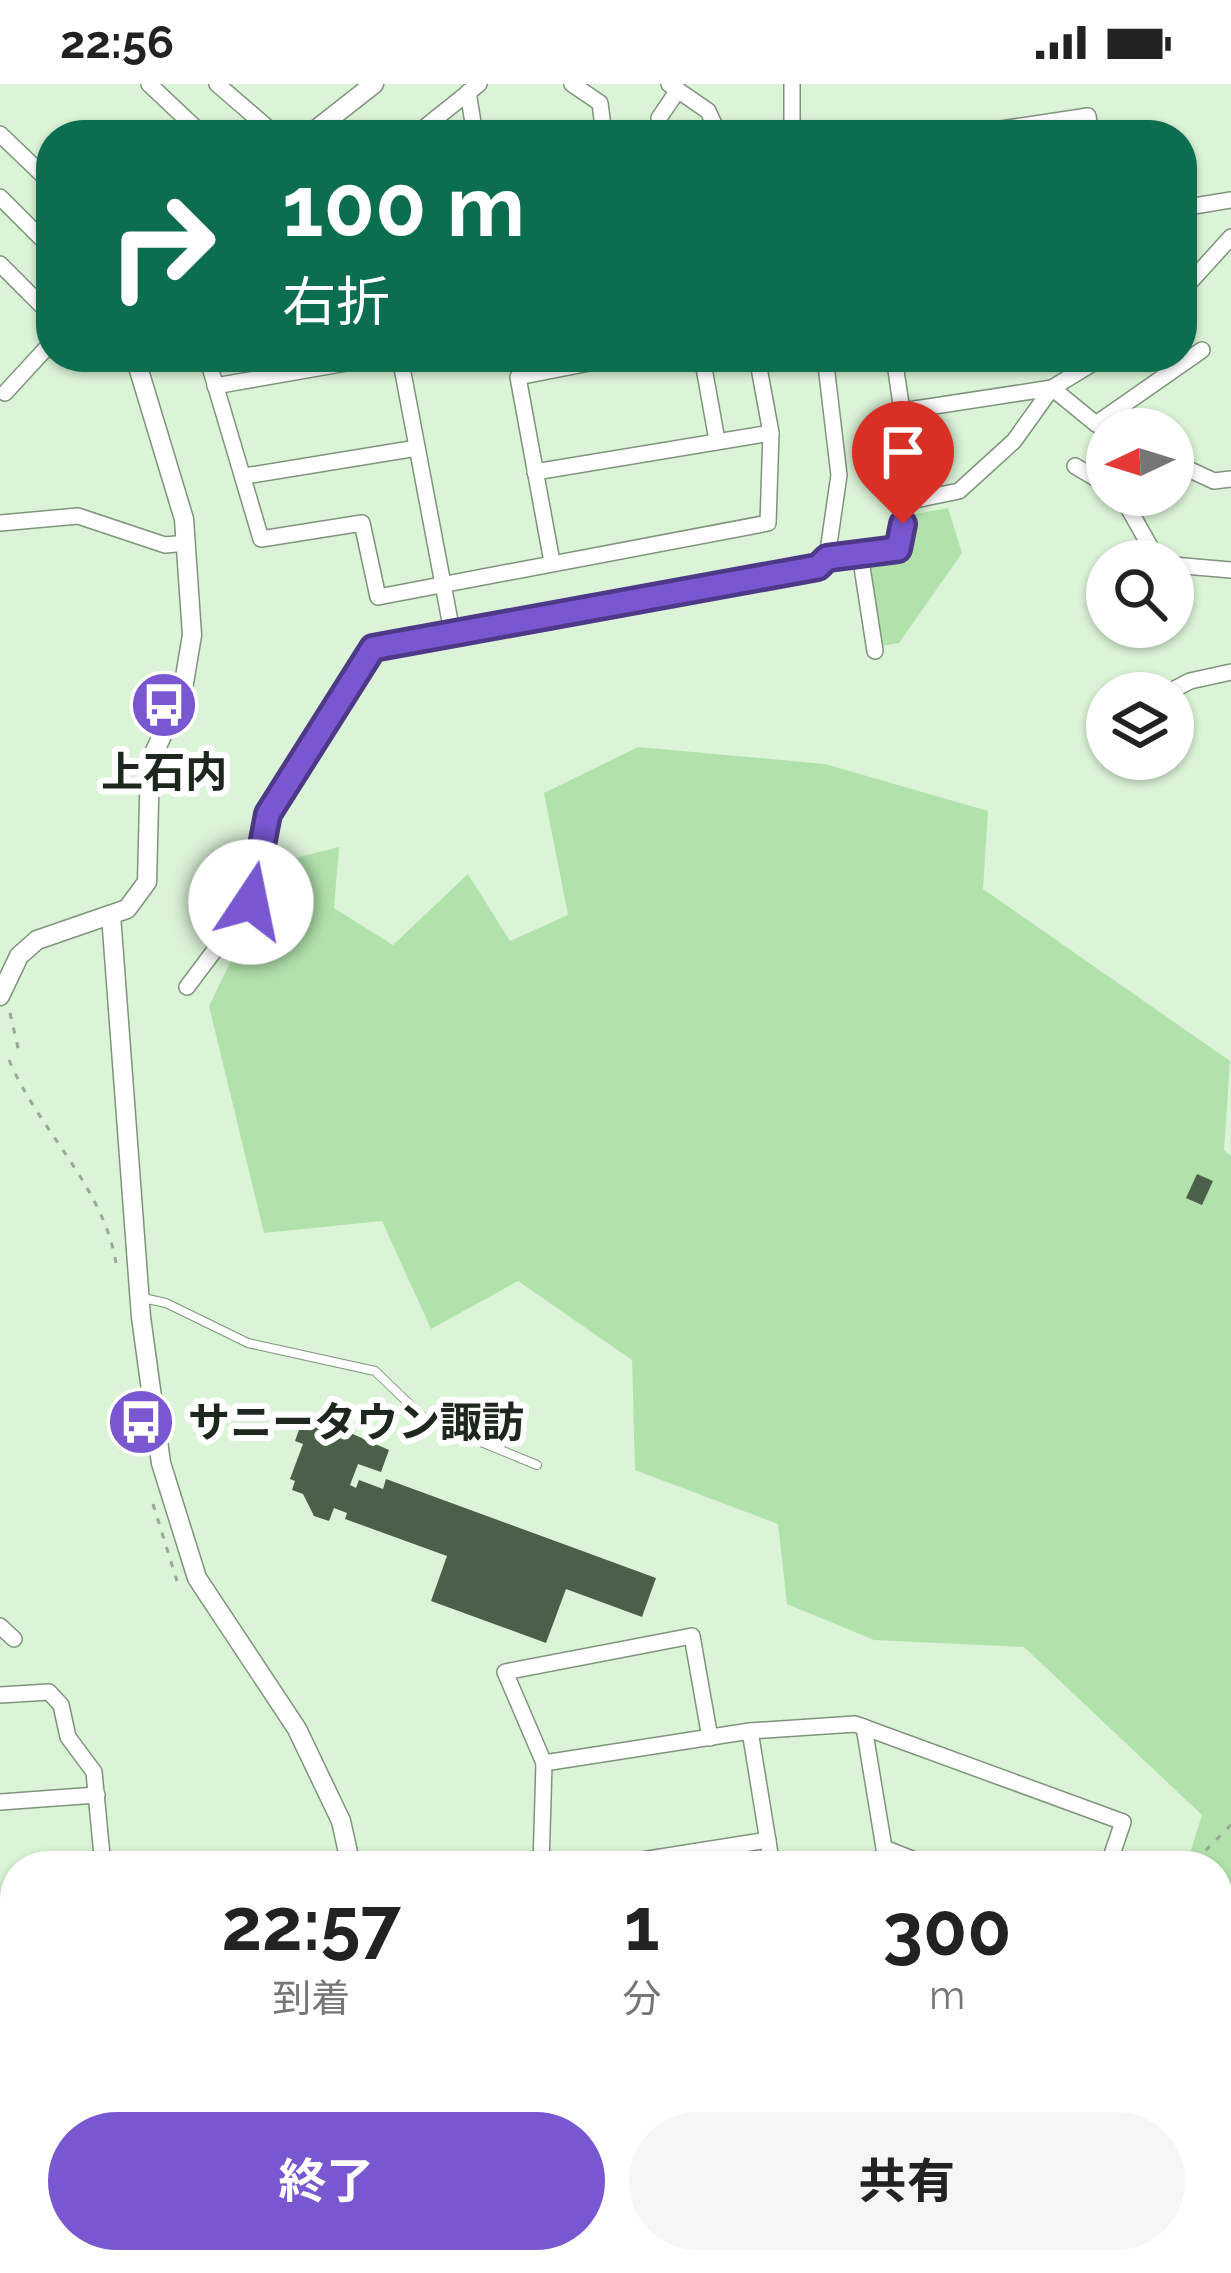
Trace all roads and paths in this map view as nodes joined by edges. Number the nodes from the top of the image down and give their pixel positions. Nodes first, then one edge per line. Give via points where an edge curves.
1 (149, 84) edge
2 (218, 84) edge
3 (374, 84) edge
4 (572, 84) edge
5 (792, 84) edge
6 (674, 87) edge
7 (473, 88) edge
8 (187, 120) edge
9 (259, 120) edge
10 (340, 120) edge
11 (434, 120) edge
12 (474, 120) edge
13 (602, 120) edge
14 (659, 120) edge
15 (712, 120) edge
16 (792, 120) edge
17 (1061, 120) edge
18 (1089, 120) edge
19 (0, 134) edge
20 (36, 169) edge
21 (0, 197) edge
22 (1231, 200) edge
23 (1197, 206) edge
24 (36, 233) edge
25 (1231, 237) edge
26 (0, 264) edge
27 (1197, 274) edge
28 (36, 300) edge
29 (1202, 350) dead end
30 (1197, 354) edge
31 (36, 359) edge
32 (139, 372) edge
33 (211, 372) edge
34 (295, 372) edge
35 (403, 372) edge
36 (544, 372) edge
37 (705, 372) edge
38 (760, 372) edge
39 (827, 372) edge
40 (896, 372) edge
41 (1078, 372) edge
42 (1173, 372) edge
43 (215, 386) junction
44 (1052, 388) junction
45 (2, 394) edge
46 (1127, 408) edge
47 (902, 411) junction
48 (1086, 415) edge
49 (771, 433) junction
50 (717, 440) junction
51 (417, 448) junction
52 (1075, 466) dead end
53 (535, 472) junction
54 (1194, 472) edge
55 (1086, 473) edge
56 (245, 476) junction
57 (1231, 478) edge
58 (905, 502) junction
59 (0, 523) edge
60 (188, 543) junction
61 (860, 554) junction
62 (827, 558) junction
63 (552, 562) junction
64 (1194, 567) edge
65 (1231, 571) edge
66 (442, 585) junction
67 (453, 637) junction
68 (875, 651) dead end
69 (1231, 672) edge
70 (1194, 680) edge
71 (111, 915) junction
72 (187, 987) dead end
73 (4, 988) edge
74 (19, 1052) dead end
75 (140, 1298) junction
76 (538, 1465) dead end
77 (0, 1626) edge
78 (14, 1639) dead end
79 (0, 1696) edge
80 (864, 1727) junction
81 (750, 1731) junction
82 (710, 1738) junction
83 (544, 1763) junction
84 (97, 1795) junction
85 (0, 1802) edge
86 (1231, 1825) edge
87 (767, 1840) junction
88 (884, 1848) junction
89 (102, 1851) edge
90 (348, 1851) edge
91 (541, 1851) edge
92 (717, 1851) edge
93 (769, 1851) edge
94 (884, 1851) edge
95 (892, 1851) edge
96 (1113, 1851) edge
97 (1205, 1851) edge

1 - 8 street
2 - 9 street
3 - 10 street
4 - 13 street via 600,103
5 - 16 street
6 - 14 street
6 - 15 street
7 - 11 street
7 - 12 street
17 - 18 street
19 - 20 street
21 - 24 street
22 - 23 street
25 - 27 street
26 - 28 street
29 - 30 street
31 - 45 street
32 - 60 street
33 - 43 street
34 - 43 street
35 - 51 street
36 - 53 street via 518,377
37 - 50 street
38 - 49 street
39 - 62 street via 839,475
40 - 47 street
41 - 44 street
42 - 46 street
43 - 56 street
44 - 47 street
44 - 48 street
44 - 58 street via 1014,441 958,491
47 - 58 street
49 - 50 street
49 - 63 street via 768,523
50 - 53 street
51 - 56 street
51 - 66 street
52 - 55 street
53 - 63 street
54 - 57 street
56 - 66 street via 261,539 362,523 377,597
58 - 61 street via 898,549
59 - 60 street via 77,516 165,544
60 - 71 street via 191,657 150,762 147,882 127,909
61 - 62 street
61 - 68 street
62 - 67 street via 818,567
63 - 66 street
64 - 65 street
66 - 67 street
67 - 72 street via 373,648 268,814 251,902
69 - 70 street
71 - 73 street via 37,940
71 - 75 street
73 - 74 path
75 - 76 lane via 248,1342 376,1371 425,1419
75 - 90 street via 177,1525 218,1616 305,1746
77 - 78 street
79 - 84 street via 49,1692 94,1772
80 - 81 street
80 - 88 street
80 - 96 street via 1124,1822
81 - 82 street
81 - 87 street
82 - 83 street
82 - 83 street via 692,1636 505,1672
83 - 91 street
84 - 85 street
84 - 89 street
86 - 97 path
87 - 92 street
87 - 93 street
88 - 94 street
88 - 95 street

